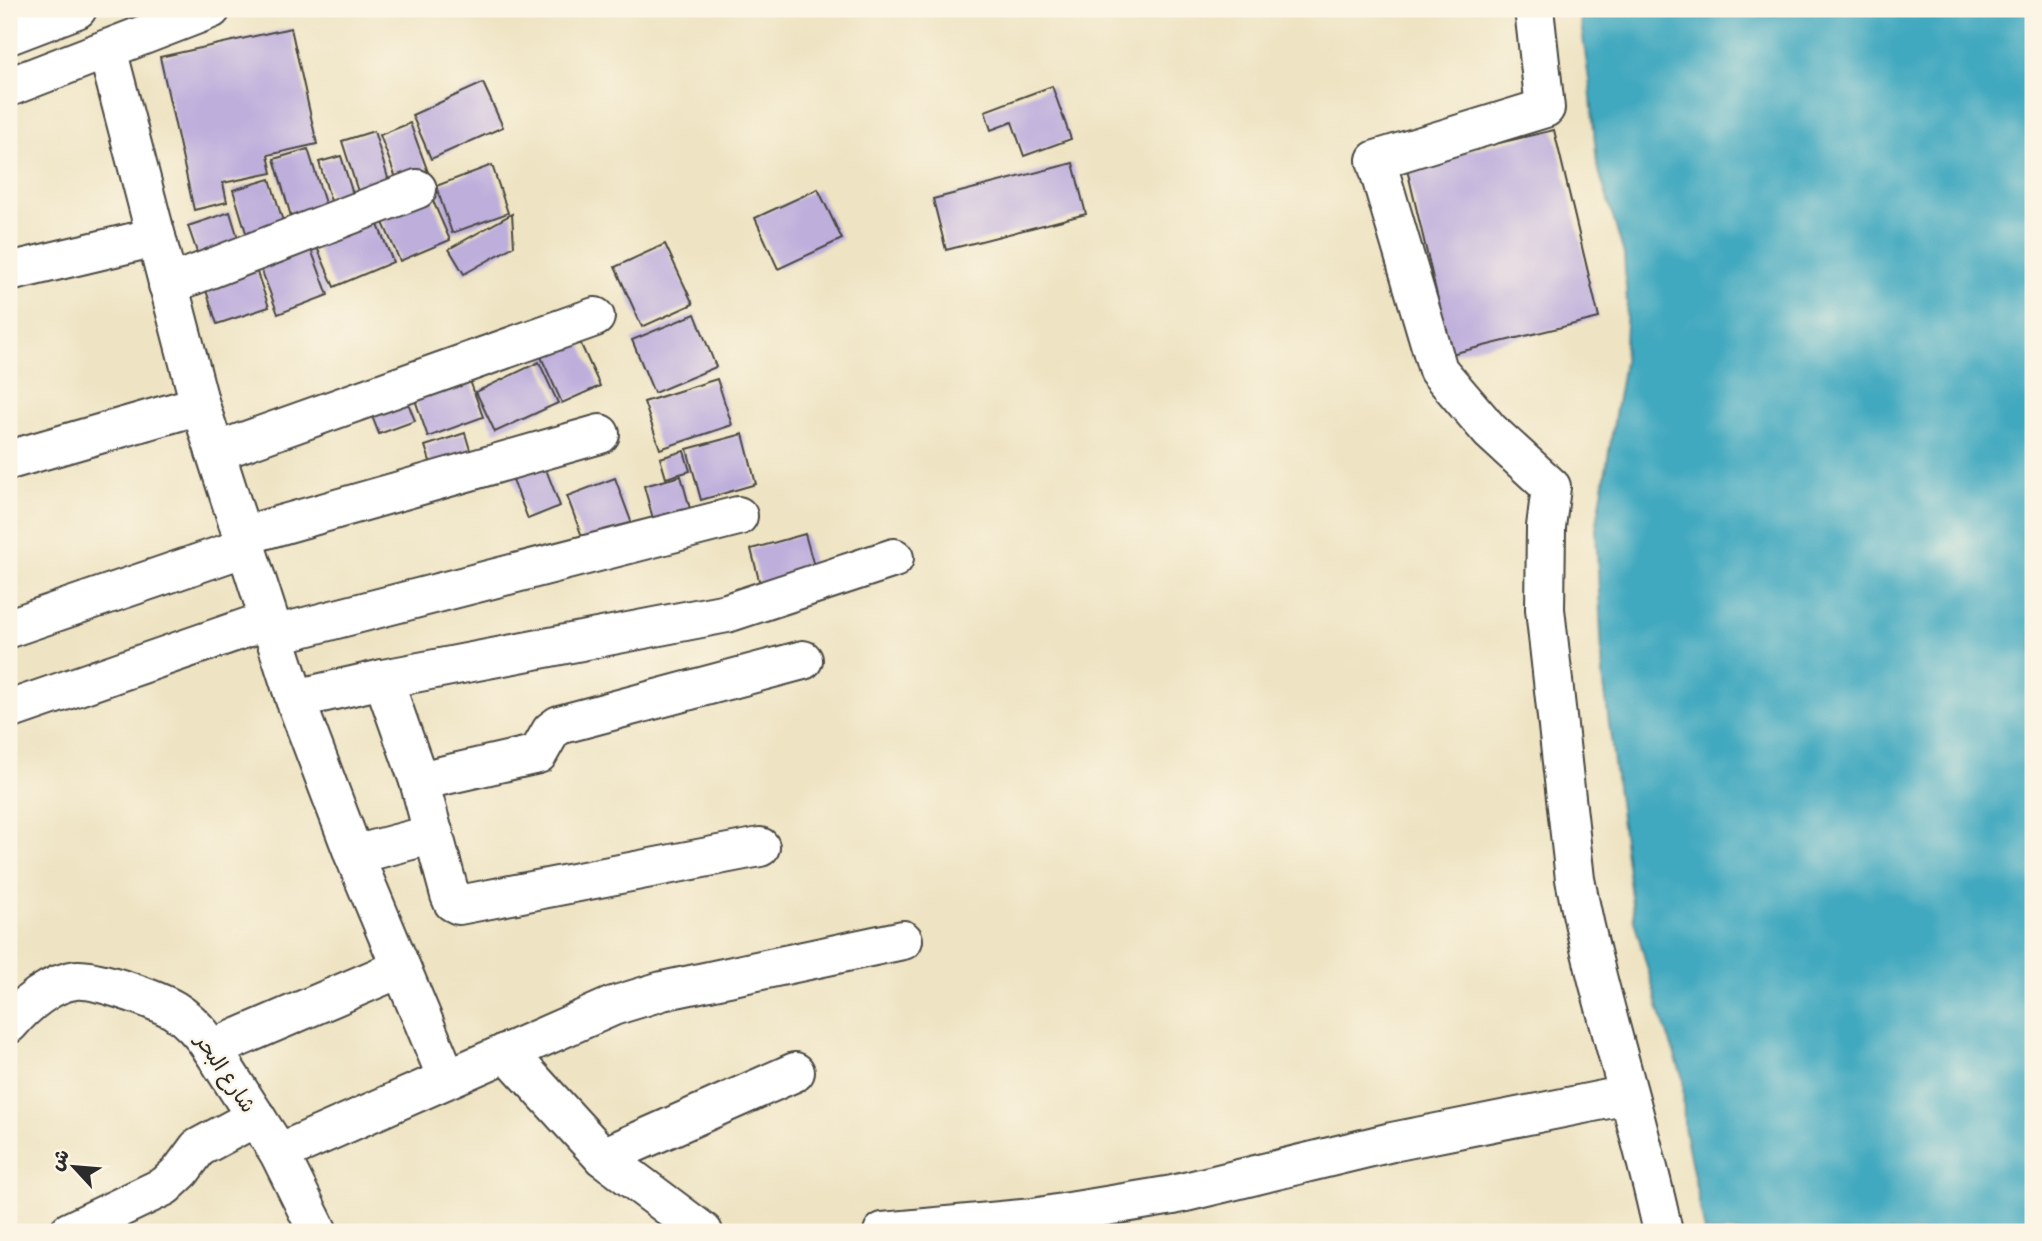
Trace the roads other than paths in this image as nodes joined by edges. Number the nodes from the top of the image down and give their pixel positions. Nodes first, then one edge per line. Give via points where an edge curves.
1 (77, 9) edge
2 (211, 9) edge
3 (1534, 9) edge
4 (9, 35) edge
5 (107, 49) junction
6 (9, 87) edge
7 (417, 189) dead end
8 (156, 237) junction
9 (9, 272) edge
10 (168, 285) junction
11 (595, 317) dead end
12 (200, 405) junction
13 (600, 434) dead end
14 (215, 452) junction
15 (9, 460) edge
16 (738, 516) dead end
17 (244, 541) junction
18 (894, 558) dead end
19 (9, 628) edge
20 (272, 628) junction
21 (803, 660) dead end
22 (383, 679) junction
23 (295, 699) junction
24 (9, 710) edge
25 (419, 781) junction
26 (434, 834) junction
27 (760, 847) dead end
28 (354, 855) junction
29 (903, 940) dead end
30 (401, 968) junction
31 (9, 1024) edge
32 (212, 1049) junction
33 (507, 1052) junction
34 (795, 1072) dead end
35 (447, 1078) junction
36 (1628, 1096) junction
37 (256, 1117) junction
38 (279, 1153) junction
39 (603, 1157) junction
40 (69, 1232) edge
41 (318, 1232) edge
42 (703, 1232) edge
43 (883, 1232) edge
44 (1663, 1232) edge

1 - 4 main road
2 - 5 main road
3 - 36 main road via 1545,108 1376,160 1438,370 1490,431 1551,487 1545,609 1575,879
5 - 6 main road
5 - 8 main road
7 - 10 main road
8 - 9 main road
8 - 10 main road
10 - 12 main road
11 - 14 main road
12 - 14 main road
12 - 15 main road
13 - 17 main road
14 - 17 main road
16 - 20 main road
17 - 19 main road
17 - 20 main road
18 - 22 main road via 727,613
20 - 23 main road
20 - 24 main road
21 - 25 main road via 559,725 538,754
22 - 23 main road
22 - 25 main road
23 - 28 main road
25 - 26 main road
26 - 27 main road via 450,895 459,905
26 - 28 main road
28 - 30 main road
29 - 33 main road via 662,991 613,1006
30 - 32 main road
30 - 35 main road
31 - 32 main road, شارع البحر via 24,1007 64,983 93,981 174,1010
32 - 37 main road, شارع البحر
33 - 35 main road
33 - 39 main road
34 - 39 main road
35 - 38 main road
36 - 43 main road via 1392,1142 1173,1195 1033,1218
36 - 44 main road
37 - 38 main road, شارع البحر
37 - 40 main road via 198,1148 165,1186
38 - 41 main road, شارع البحر
39 - 42 main road

